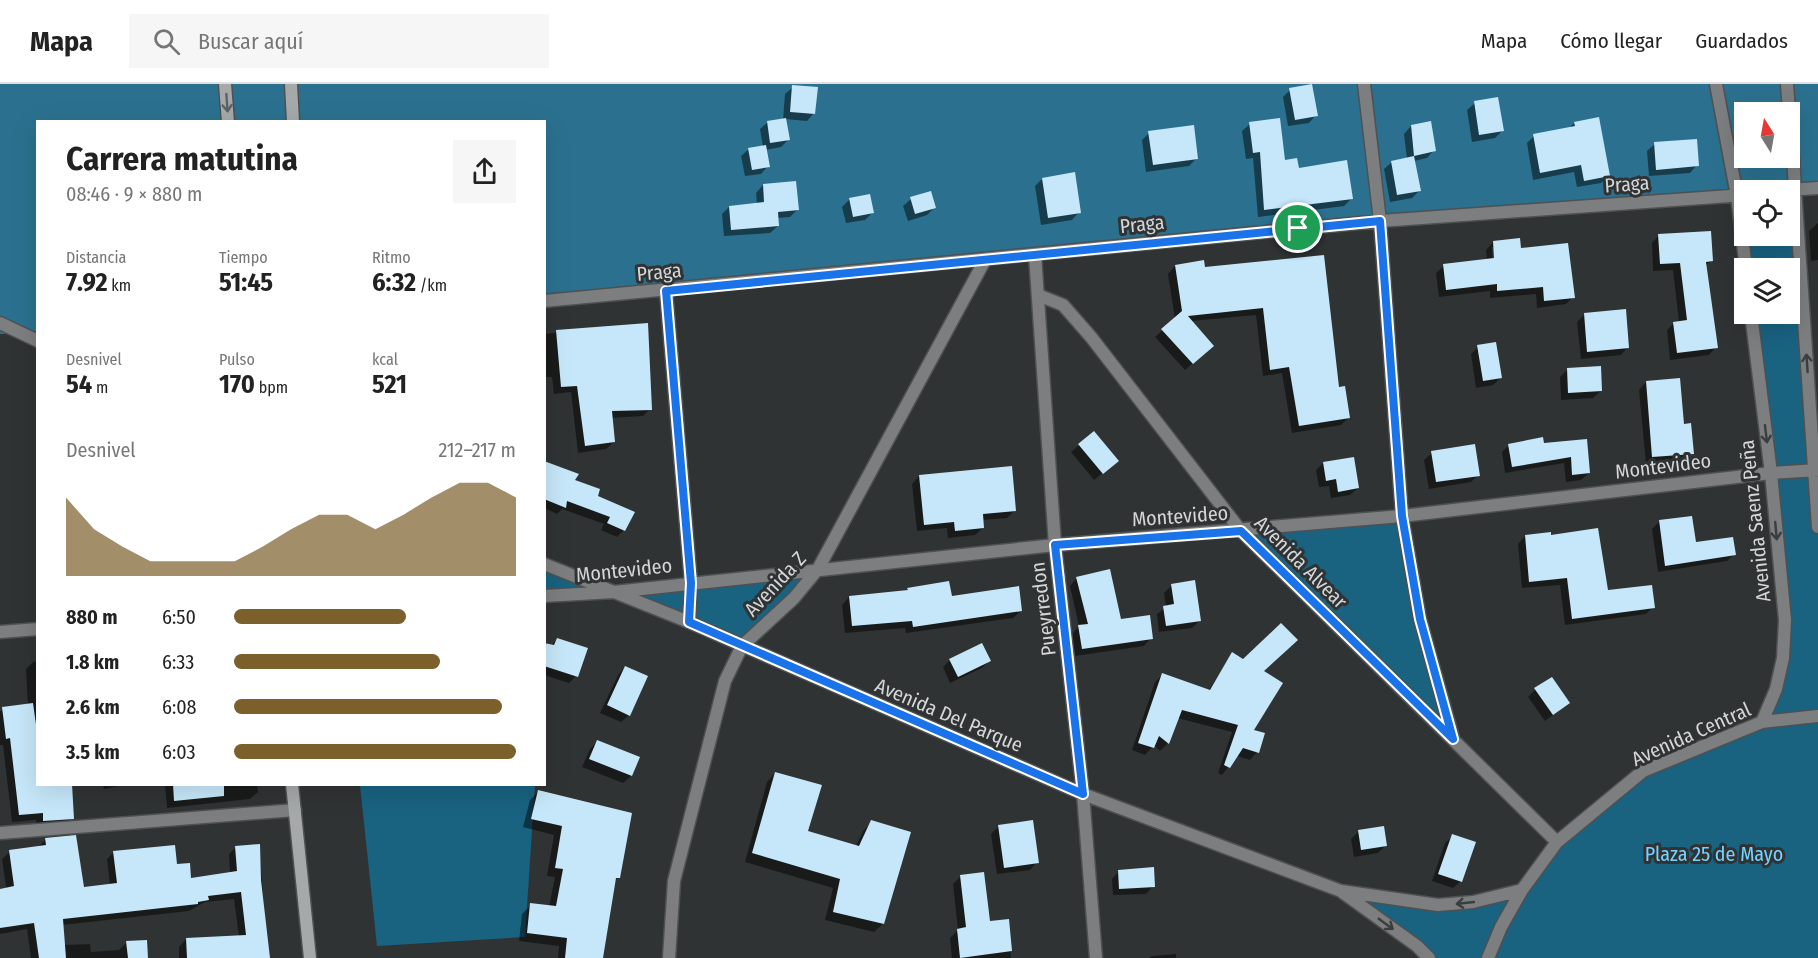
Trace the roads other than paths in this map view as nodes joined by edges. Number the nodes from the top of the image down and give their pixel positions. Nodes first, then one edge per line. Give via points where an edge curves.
1 (225, 84) edge
2 (291, 84) edge
3 (1364, 84) edge
4 (1716, 84) edge
5 (1787, 84) edge
6 (1788, 102) edge
7 (228, 120) edge
8 (293, 120) edge
9 (1737, 180) edge
10 (1818, 188) edge
11 (1800, 189) edge
12 (1734, 196) edge
13 (1380, 221) junction
14 (1797, 246) edge
15 (1035, 255) junction
16 (985, 260) junction
17 (666, 291) junction
18 (1038, 295) junction
19 (546, 301) edge
20 (0, 323) edge
21 (1752, 324) edge
22 (0, 334) edge
23 (23, 334) junction
24 (36, 340) edge
25 (1816, 470) edge
26 (1771, 473) junction
27 (1402, 516) junction
28 (1818, 526) edge
29 (1241, 531) junction
30 (1055, 545) junction
31 (546, 565) edge
32 (819, 569) junction
33 (691, 583) junction
34 (614, 592) junction
35 (546, 596) edge
36 (689, 622) junction
37 (36, 629) edge
38 (0, 632) edge
39 (742, 646) junction
40 (1818, 716) edge
41 (1762, 722) junction
42 (1453, 739) junction
43 (292, 786) edge
44 (299, 786) edge
45 (1083, 794) junction
46 (295, 810) junction
47 (0, 833) edge
48 (1557, 842) junction
49 (1522, 890) junction
50 (1341, 891) junction
51 (310, 958) edge
52 (669, 958) edge
53 (1096, 958) edge
54 (1429, 958) edge
55 (1488, 958) edge

1 -> 7 main road
2 - 8 main road
3 - 13 street
4 - 9 street
5 - 6 street
10 - 11 street
12 - 13 street, Praga
13 - 15 street, Praga
13 - 27 street
25 -> 14 street
15 - 16 street, Praga
15 - 18 street, Pueyrredon
16 - 17 street, Praga
16 - 32 street, Avenida Z
17 - 19 street, Praga
17 - 33 street
18 - 29 street, Avenida Alvear via 1063,305 1091,337
18 - 30 street, Pueyrredon
20 - 23 street
21 -> 26 street, Avenida Saenz Peña
22 - 23 street
23 - 24 street
25 - 26 street, Montevideo
25 - 28 street
26 - 27 street, Montevideo
26 -> 41 street, Avenida Saenz Peña via 1785,620 1783,658
27 - 29 street, Montevideo
27 - 42 street via 1420,619
29 - 30 street, Montevideo
29 - 42 street, Avenida Alvear
30 - 32 street, Montevideo
30 - 45 street, Pueyrredon
31 - 34 street, Avenida Del Parque
32 - 33 street, Montevideo
32 - 39 street, Avenida Z
33 - 34 street, Montevideo
33 - 36 street
34 - 35 street, Montevideo
34 - 36 street, Avenida Del Parque
36 - 39 street, Avenida Del Parque
37 - 38 street
39 - 45 street, Avenida Del Parque
39 - 52 street, Avenida Z via 716,710 674,881
40 - 41 street, Avenida Central
41 - 48 street, Avenida Central via 1643,771
42 - 48 street, Avenida Alvear
43 - 46 main road
44 - 46 main road
45 - 50 street, Avenida Del Parque
45 - 53 street, Pueyrredon
46 - 47 street
46 - 51 main road
48 - 49 street, Avenida Central
49 -> 50 street, Avenida Del Parque via 1473,903 1438,905
49 - 55 street, Avenida Central
50 -> 54 street, Avenida Del Parque

